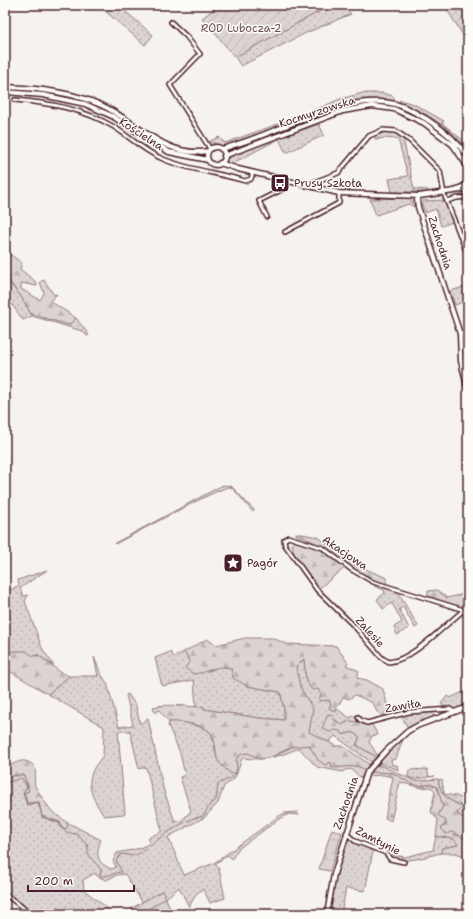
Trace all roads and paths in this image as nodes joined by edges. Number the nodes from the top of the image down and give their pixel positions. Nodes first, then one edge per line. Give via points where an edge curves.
1 (171, 22) dead end
2 (5, 87) edge
3 (5, 92) edge
4 (15, 100) dead end
5 (221, 149) junction
6 (209, 150) junction
7 (224, 157) junction
8 (468, 157) edge
9 (208, 160) junction
10 (220, 163) junction
11 (233, 167) junction
12 (468, 167) edge
13 (253, 172) junction
14 (289, 181) junction
15 (468, 184) edge
16 (309, 186) junction
17 (468, 189) edge
18 (454, 191) junction
19 (339, 193) junction
20 (444, 194) junction
21 (420, 196) junction
22 (468, 197) edge
23 (447, 202) junction
24 (267, 217) dead end
25 (284, 232) dead end
26 (468, 256) edge
27 (460, 334) junction
28 (468, 334) edge
29 (468, 390) edge
30 (284, 540) joint
31 (468, 555) edge
32 (468, 598) edge
33 (468, 607) edge
34 (464, 610) junction
35 (468, 707) edge
36 (455, 712) junction
37 (358, 716) dead end
38 (346, 833) junction
39 (404, 862) dead end
40 (5, 894) edge
41 (31, 914) edge
42 (327, 914) edge

1 - 6 street via 200,54 170,85
2 - 6 main road via 81,98 113,111 166,145 188,152
3 - 9 main road via 43,95 85,104 112,116 169,152
4 - 13 street, Kościelna via 92,115 157,156 173,162 246,181 251,178
5 - 6 main road via 216,147
5 - 7 main road
5 - 8 main road, Kocmyrzowska via 336,108 357,102 375,101 395,104 424,118 450,136
6 - 9 main road
7 - 10 main road
7 - 11 main road
7 - 12 main road, Kocmyrzowska via 343,111 372,106 394,109 424,123 453,145
9 - 10 main road via 213,164
10 - 11 main road
11 - 13 main road
13 - 14 main road
14 - 16 main road
14 - 24 street via 285,188 259,201
15 - 18 main road
16 - 19 main road
16 - 20 street via 338,173 366,138 374,132 387,129 400,133 440,170
17 - 18 main road
18 - 20 main road
19 - 21 main road
19 - 25 street via 339,203
20 - 21 main road
20 - 23 street
21 - 27 main road, Zachodnia via 417,200 418,207
22 - 23 street
23 - 26 street
27 - 28 street
27 - 29 main road, Zachodnia via 461,361
30 - 34 street, Akacjowa via 288,537 313,543 373,582
30 - 34 street, Zalesie via 317,590 385,660 392,662 409,653 433,637
31 - 32 main road
33 - 34 street, Zalesie
35 - 36 main road, Zachodnia
36 - 37 street, Zawiła via 450,709 409,712 367,723
36 - 38 main road, Zachodnia via 408,731 368,770
38 - 39 street, Zamłynie via 355,841 386,853 390,859
38 - 42 main road, Zachodnia via 334,874
40 - 41 street

